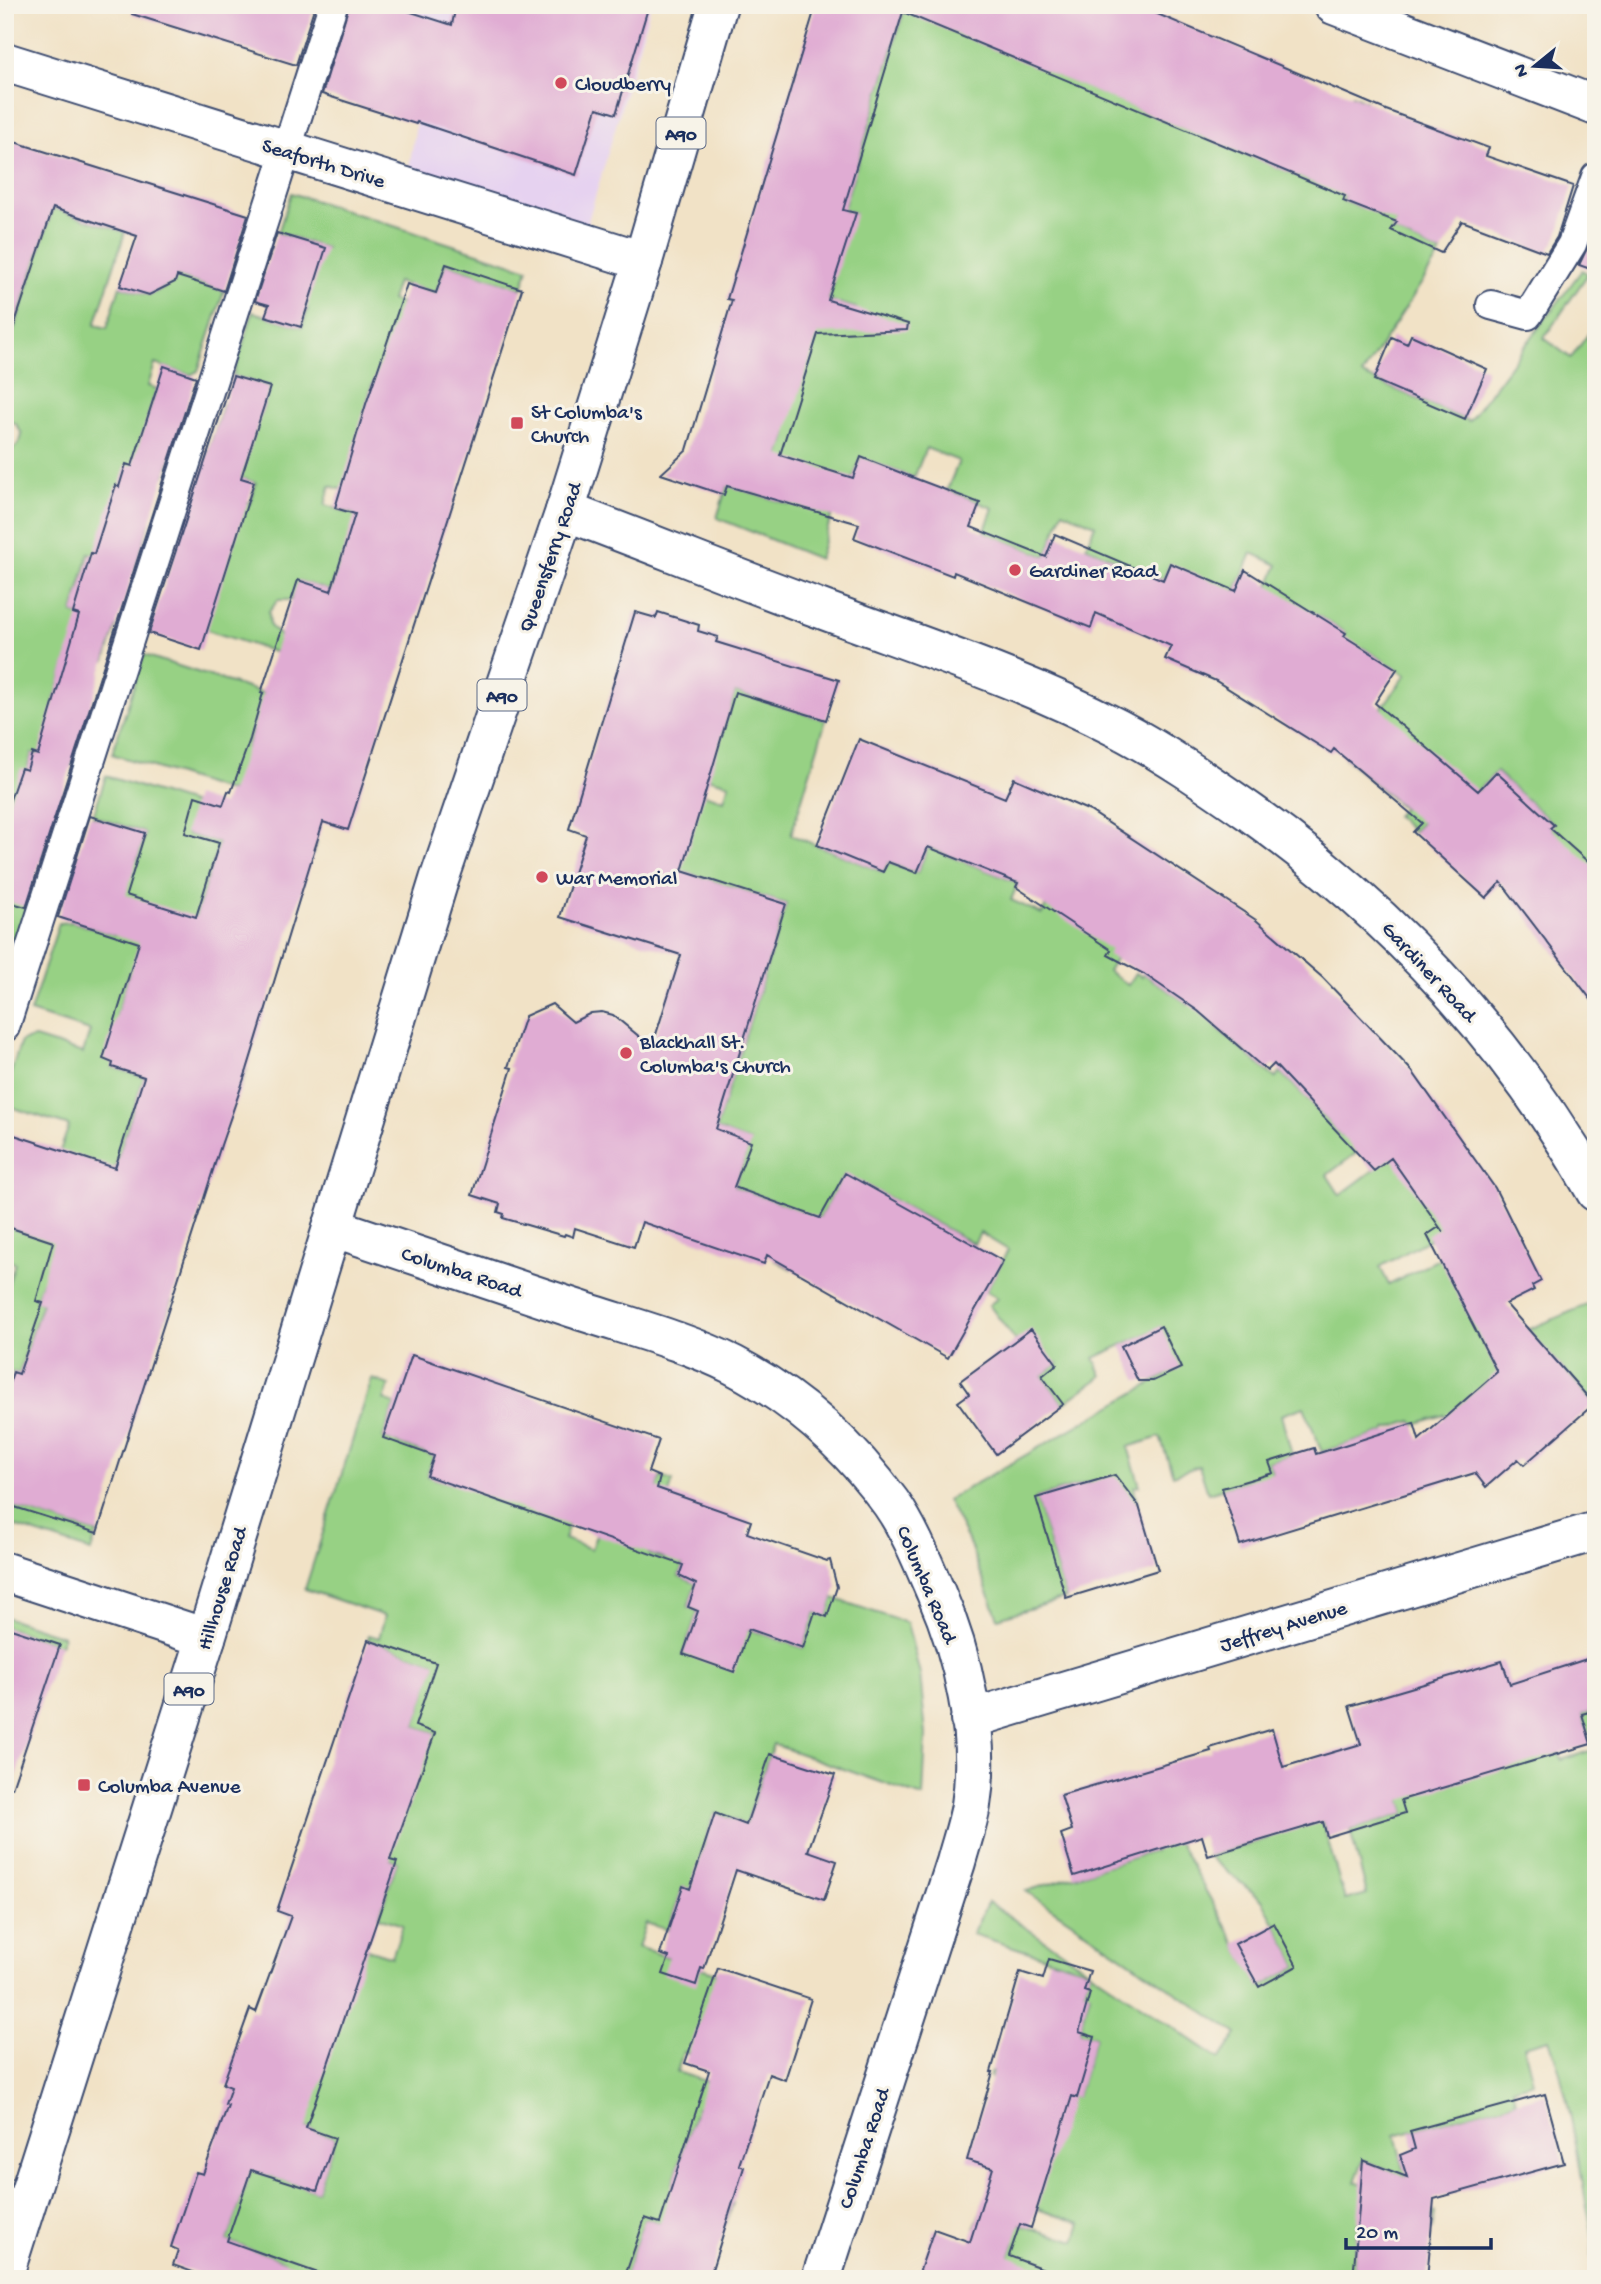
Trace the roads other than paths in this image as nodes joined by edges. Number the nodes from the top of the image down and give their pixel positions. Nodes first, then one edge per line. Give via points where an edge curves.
1 (332, 5) edge
2 (718, 5) edge
3 (1334, 5) edge
4 (5, 62) edge
5 (1596, 106) edge
6 (286, 150) junction
7 (1596, 177) edge
8 (643, 261) junction
9 (1491, 305) dead end
10 (565, 511) junction
11 (5, 1027) edge
12 (369, 1105) joint
13 (1596, 1192) edge
14 (332, 1227) junction
15 (1596, 1531) edge
16 (5, 1573) edge
17 (206, 1638) junction
18 (971, 1719) junction
19 (5, 2271) edge
20 (821, 2279) edge

1 - 6 lane
2 - 8 street, Queensferry Road / A90
3 - 5 street
4 - 6 street, Seaforth Drive
6 - 8 street, Seaforth Drive
6 - 11 lane
7 - 9 lane via 1572,244 1528,315
8 - 10 street, Queensferry Road / A90
10 - 12 street, Queensferry Road / A90 via 439,880
10 - 13 street, Gardiner Road via 1073,706 1199,778 1318,864 1428,965 1512,1062
12 - 14 street, Hillhouse Road / A90
14 - 17 street, Hillhouse Road / A90
14 - 18 street, Columba Road via 731,1364 818,1421 891,1504 919,1554 944,1610
15 - 18 street, Jeffrey Avenue
16 - 17 street
17 - 19 street, Hillhouse Road / A90
18 - 20 street, Columba Road via 971,1805 956,1861

